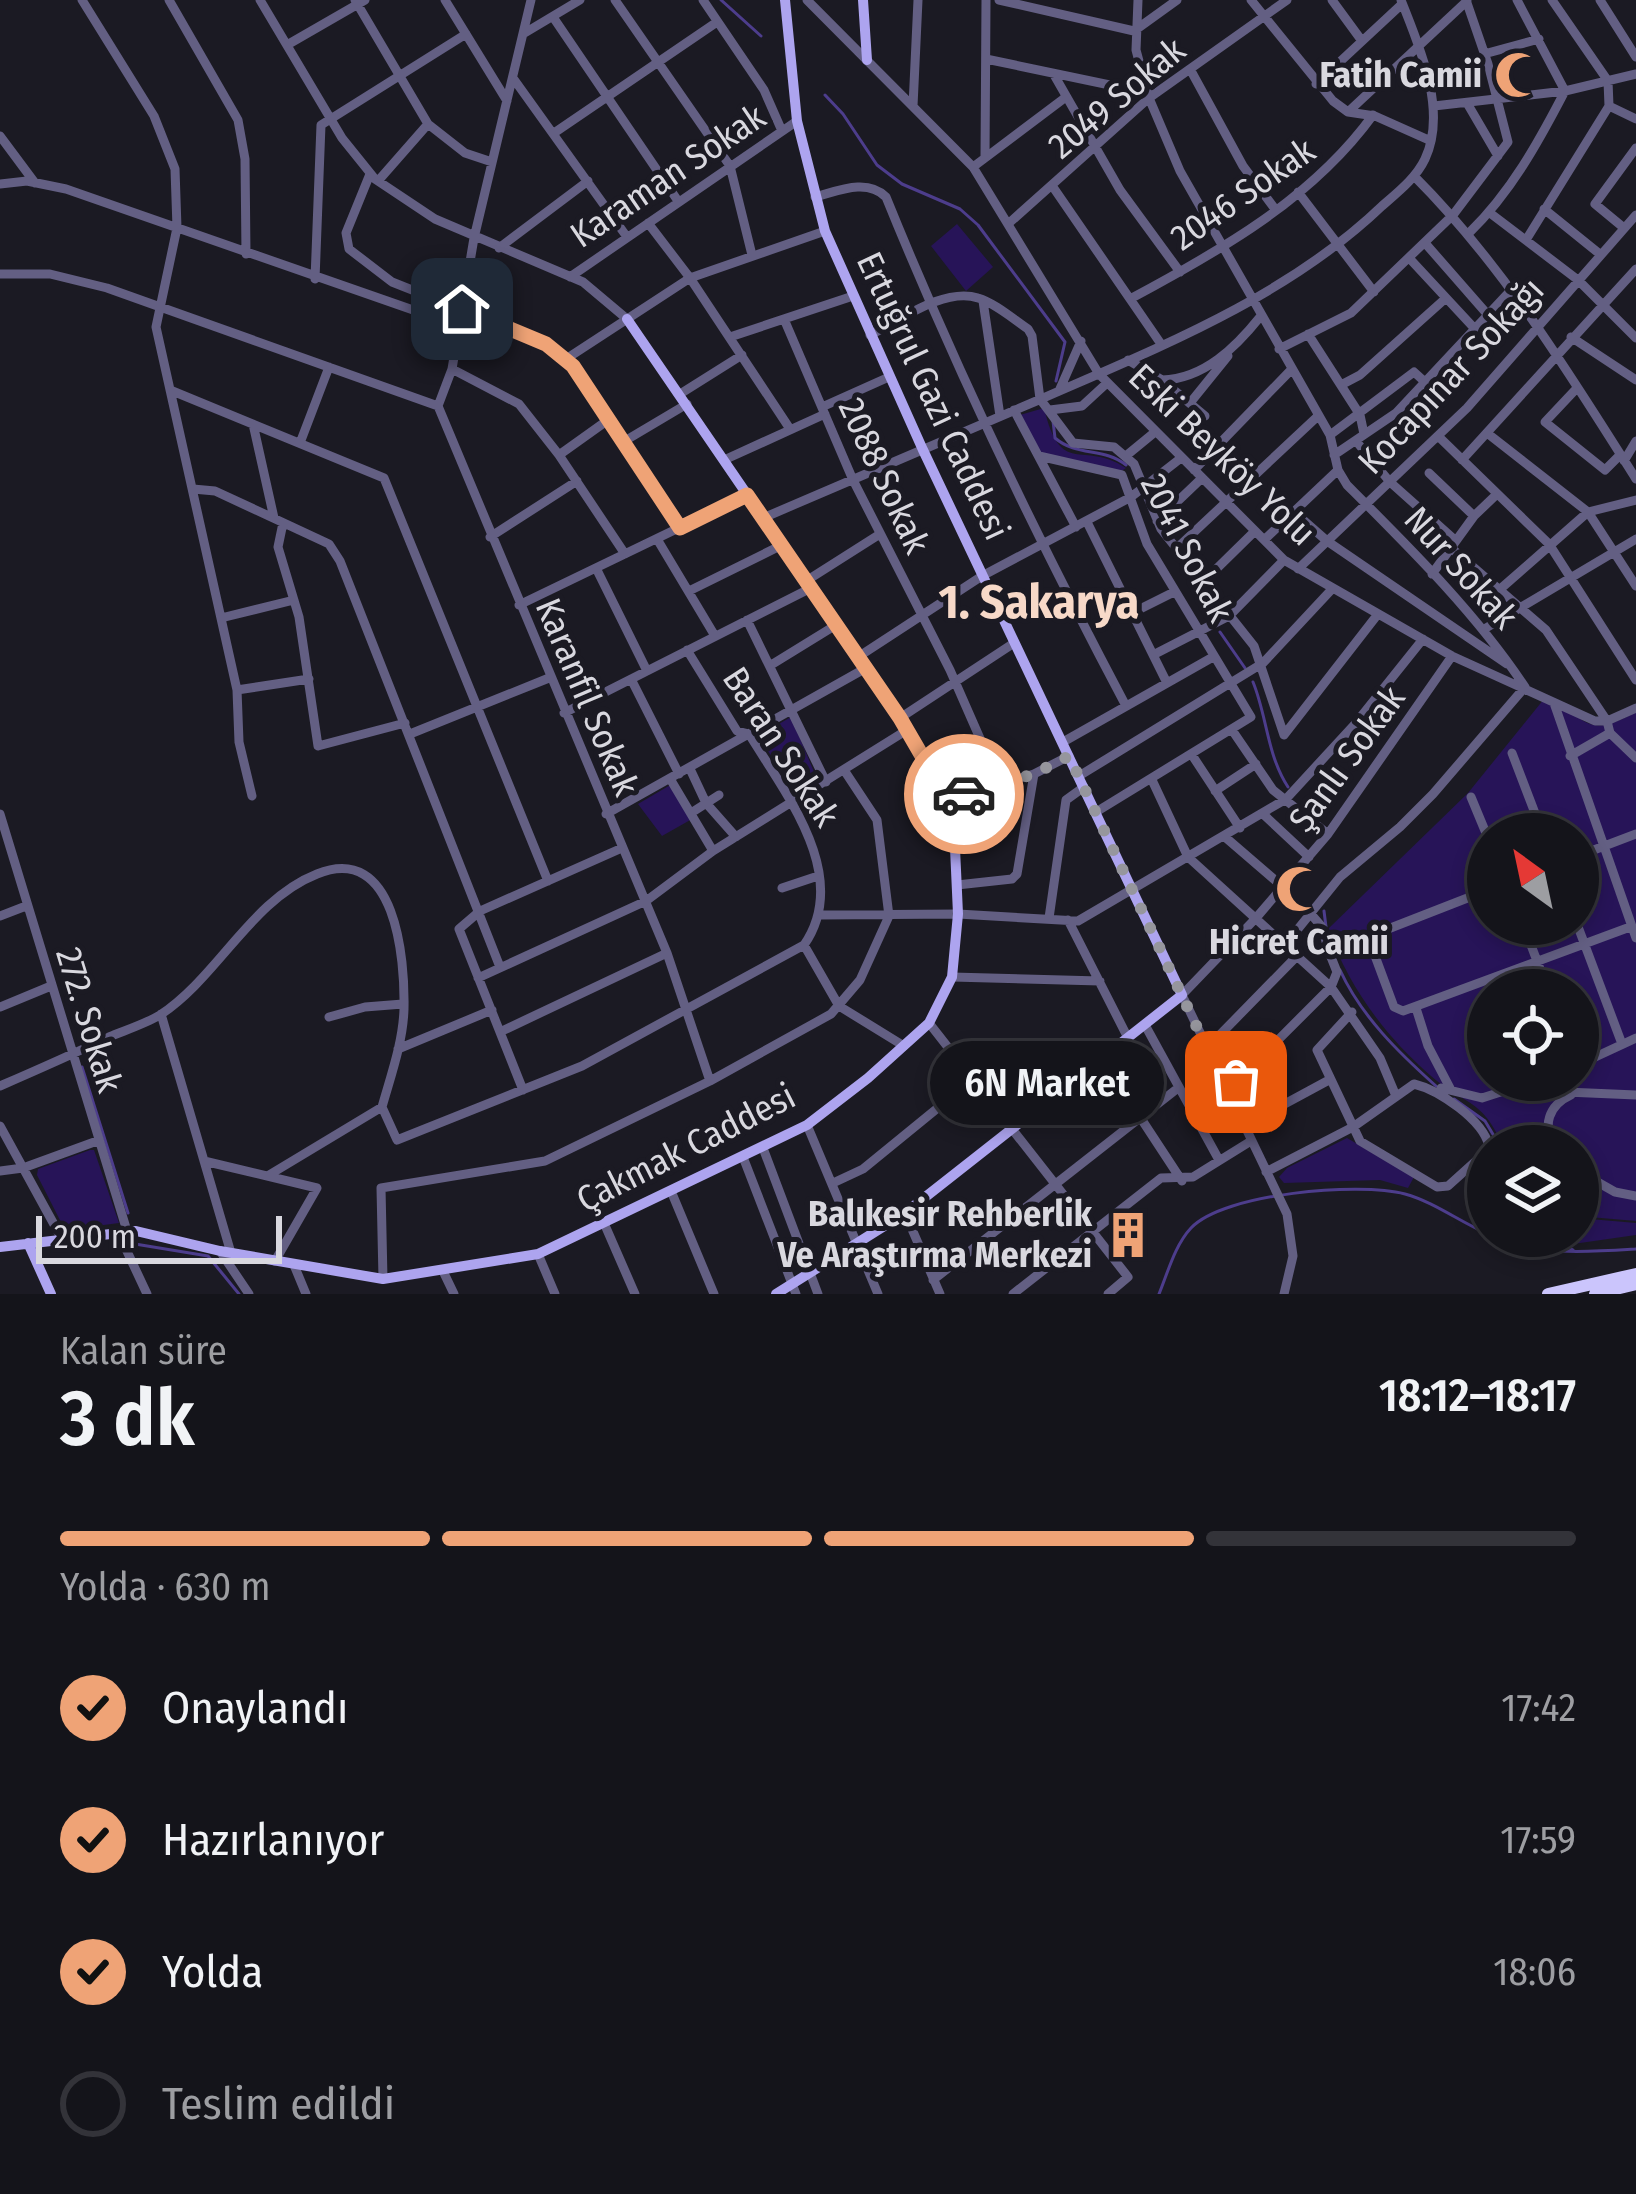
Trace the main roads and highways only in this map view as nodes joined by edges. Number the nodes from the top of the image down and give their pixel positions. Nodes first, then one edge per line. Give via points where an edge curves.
1 (785, 0) edge
2 (863, 0) edge
3 (867, 60) road end
4 (627, 319) road end
5 (28, 1243) junction
6 (0, 1246) edge
7 (1636, 1274) edge
8 (1636, 1284) edge
9 (795, 1290) edge
10 (51, 1294) edge
11 (776, 1294) edge
12 (1548, 1294) edge
13 (1595, 1294) edge

1 - 9 main road, Ertuğrul Gazi Caddesi via 797,121 825,231 1183,995
2 - 3 main road
4 - 5 main road, Çakmak Caddesi via 947,799 958,914 952,977 929,1024 807,1125 538,1254 383,1279 122,1232
5 - 6 main road, Çakmak Caddesi
5 - 10 main road
7 - 12 highway
8 - 13 highway
9 - 11 main road

